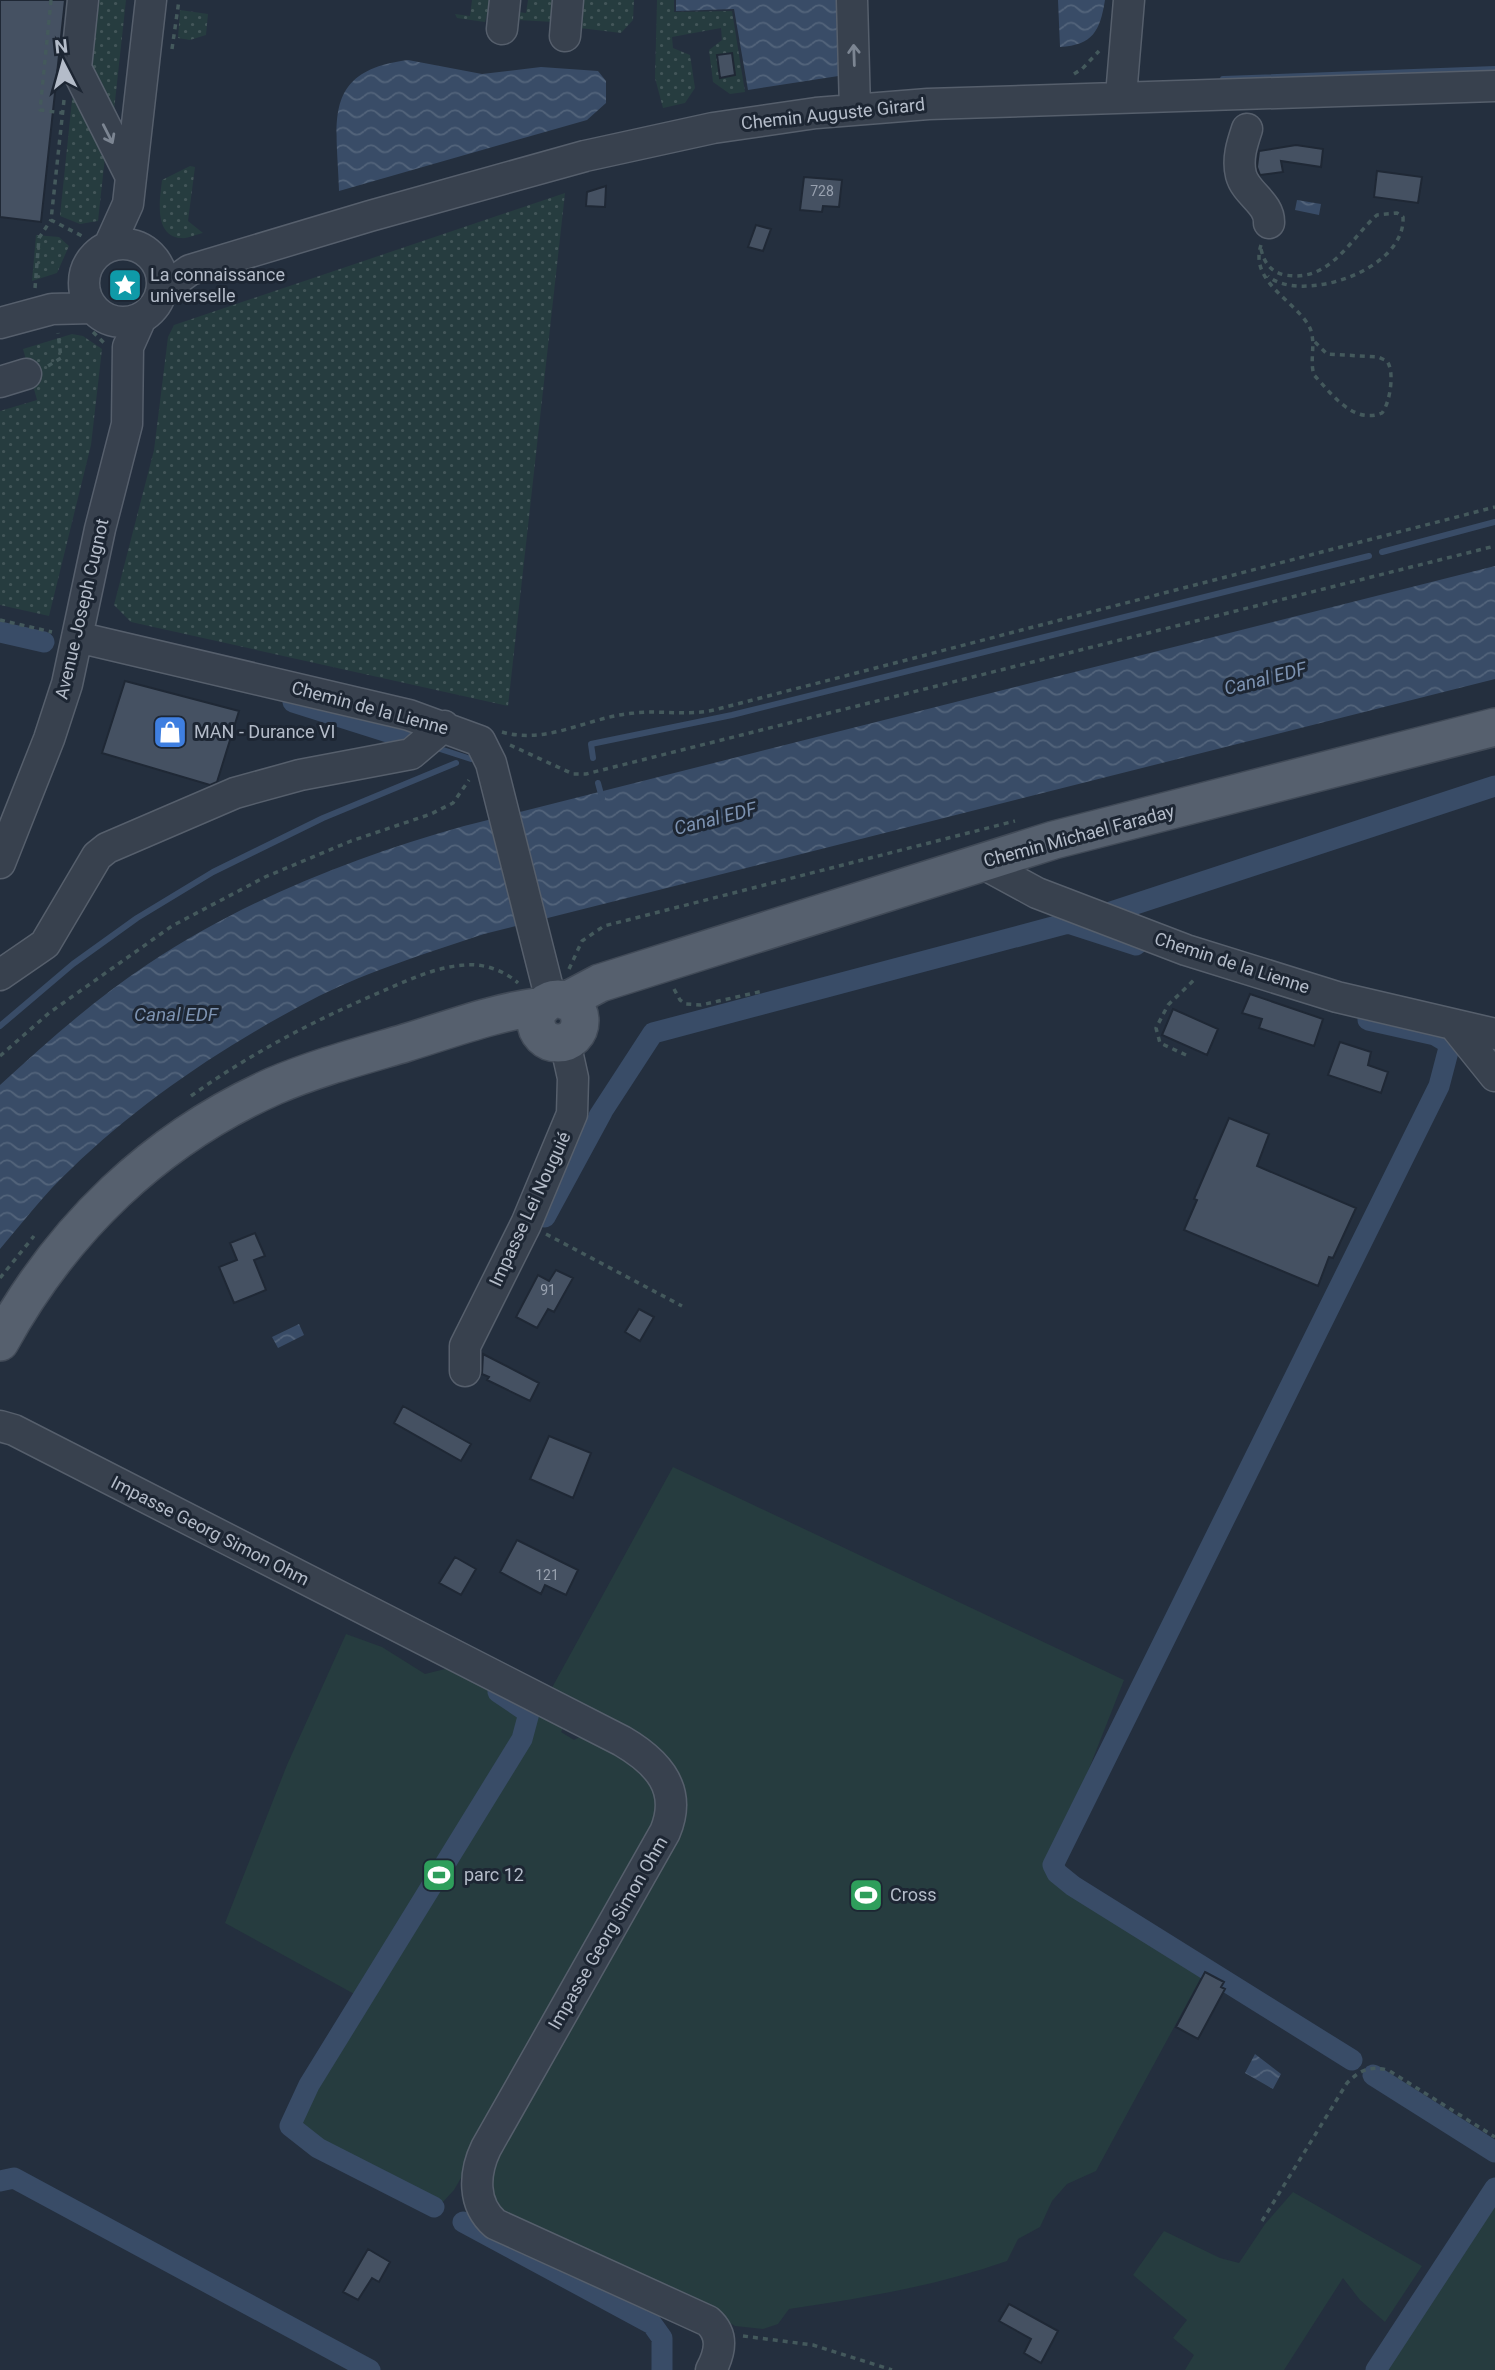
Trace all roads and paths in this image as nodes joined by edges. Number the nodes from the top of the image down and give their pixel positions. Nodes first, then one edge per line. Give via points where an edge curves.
1 (51, 0) edge
2 (83, 0) edge
3 (151, 0) edge
4 (179, 0) edge
5 (568, 0) edge
6 (852, 0) edge
7 (1129, 0) edge
8 (565, 36) dead end
9 (1104, 45) dead end
10 (167, 57) dead end
11 (1064, 77) dead end
12 (1495, 86) edge
13 (1121, 96) junction
14 (64, 100) dead end
15 (855, 109) junction
16 (63, 113) junction
17 (1247, 130) dead end
18 (129, 190) junction
19 (51, 220) junction
20 (1265, 235) junction
21 (98, 242) junction
22 (153, 266) junction
23 (1262, 270) junction
24 (84, 279) junction
25 (51, 318) junction
26 (141, 318) joint
27 (0, 323) edge
28 (105, 330) junction
29 (1312, 340) junction
30 (13, 378) edge
31 (1495, 507) edge
32 (1495, 545) edge
33 (0, 620) edge
34 (59, 633) junction
35 (444, 726) junction
36 (1495, 727) edge
37 (562, 732) dead end
38 (488, 754) junction
39 (980, 862) junction
40 (0, 863) edge
41 (668, 963) junction
42 (0, 975) edge
43 (1197, 976) dead end
44 (763, 991) dead end
45 (555, 1011) junction
46 (1454, 1025) junction
47 (1495, 1034) edge
48 (1186, 1055) dead end
49 (0, 1056) edge
50 (1495, 1076) edge
51 (526, 1224) junction
52 (682, 1306) dead end
53 (0, 1342) edge
54 (464, 1371) dead end
55 (5, 1424) edge
56 (1495, 2137) edge
57 (1262, 2221) dead end
58 (717, 2332) junction
59 (711, 2370) edge
60 (892, 2370) edge

1 - 16 path via 40,110
2 -> 18 street via 76,68
3 - 18 street
4 - 10 path via 173,46
5 - 8 street
15 -> 6 street
7 - 13 street
9 - 11 path via 1083,69
12 - 13 street, Chemin Auguste Girard via 1296,95
13 - 15 street, Chemin Auguste Girard
14 - 16 path
15 - 22 street, Chemin Auguste Girard via 632,144 190,270
16 - 19 path
17 - 20 street via 1241,176 1268,212
18 - 21 street
18 - 22 street
19 - 21 path
19 - 25 path via 39,238
20 - 23 path
20 - 23 path via 1265,261 1274,271 1301,276 1341,256 1377,215 1397,212 1403,217 1393,247 1360,274 1328,282 1287,284 1273,281
21 - 22 street
21 - 24 street
22 - 26 street, Chemin Auguste Girard via 151,311
23 - 29 path via 1308,325
24 - 25 street
24 - 28 street via 84,289
25 - 27 street
25 - 28 street
25 - 30 path via 62,351 60,361
26 - 28 street, Avenue Joseph Cugnot
28 - 34 street, Avenue Joseph Cugnot via 128,424 100,529
29 - 29 path via 1314,375 1353,413 1382,413 1391,371 1387,362 1378,356 1327,354
31 - 37 path via 714,710 685,715 635,712
32 - 38 path via 586,774 573,774 511,745
33 - 34 path
34 - 35 street, Chemin de la Lienne
34 - 40 street, Avenue Joseph Cugnot via 68,684
35 - 38 street, Chemin de la Lienne via 474,737
35 - 42 street via 414,753 235,793 107,848 97,856 45,944
36 - 39 main road, Chemin Michael Faraday
38 - 45 street
38 - 49 path via 453,803 265,877 172,926 60,1004
39 - 41 main road, Chemin Michael Faraday
39 - 46 street, Chemin de la Lienne via 1037,893 1186,950 1336,997
41 - 44 path via 676,997 686,1004
41 - 45 main road, Chemin Michael Faraday via 612,992
43 - 48 path via 1168,1005 1156,1028 1160,1043
45 - 51 street, Impasse Lei Nouguié via 573,1078 574,1105
45 - 53 main road via 509,1010 275,1086 186,1134 89,1216 43,1273
46 - 47 street, Chemin de la Lienne
46 - 50 street
51 - 52 path
51 - 54 street, Impasse Lei Nouguié via 465,1346
55 - 58 street, Impasse Georg Simon Ohm via 622,1741 660,1770 671,1793 668,1825 486,2148 477,2174 478,2193 495,2224 691,2310
56 - 57 path via 1388,2070 1372,2067 1347,2083
58 - 59 street via 719,2351
58 - 60 path via 813,2344

